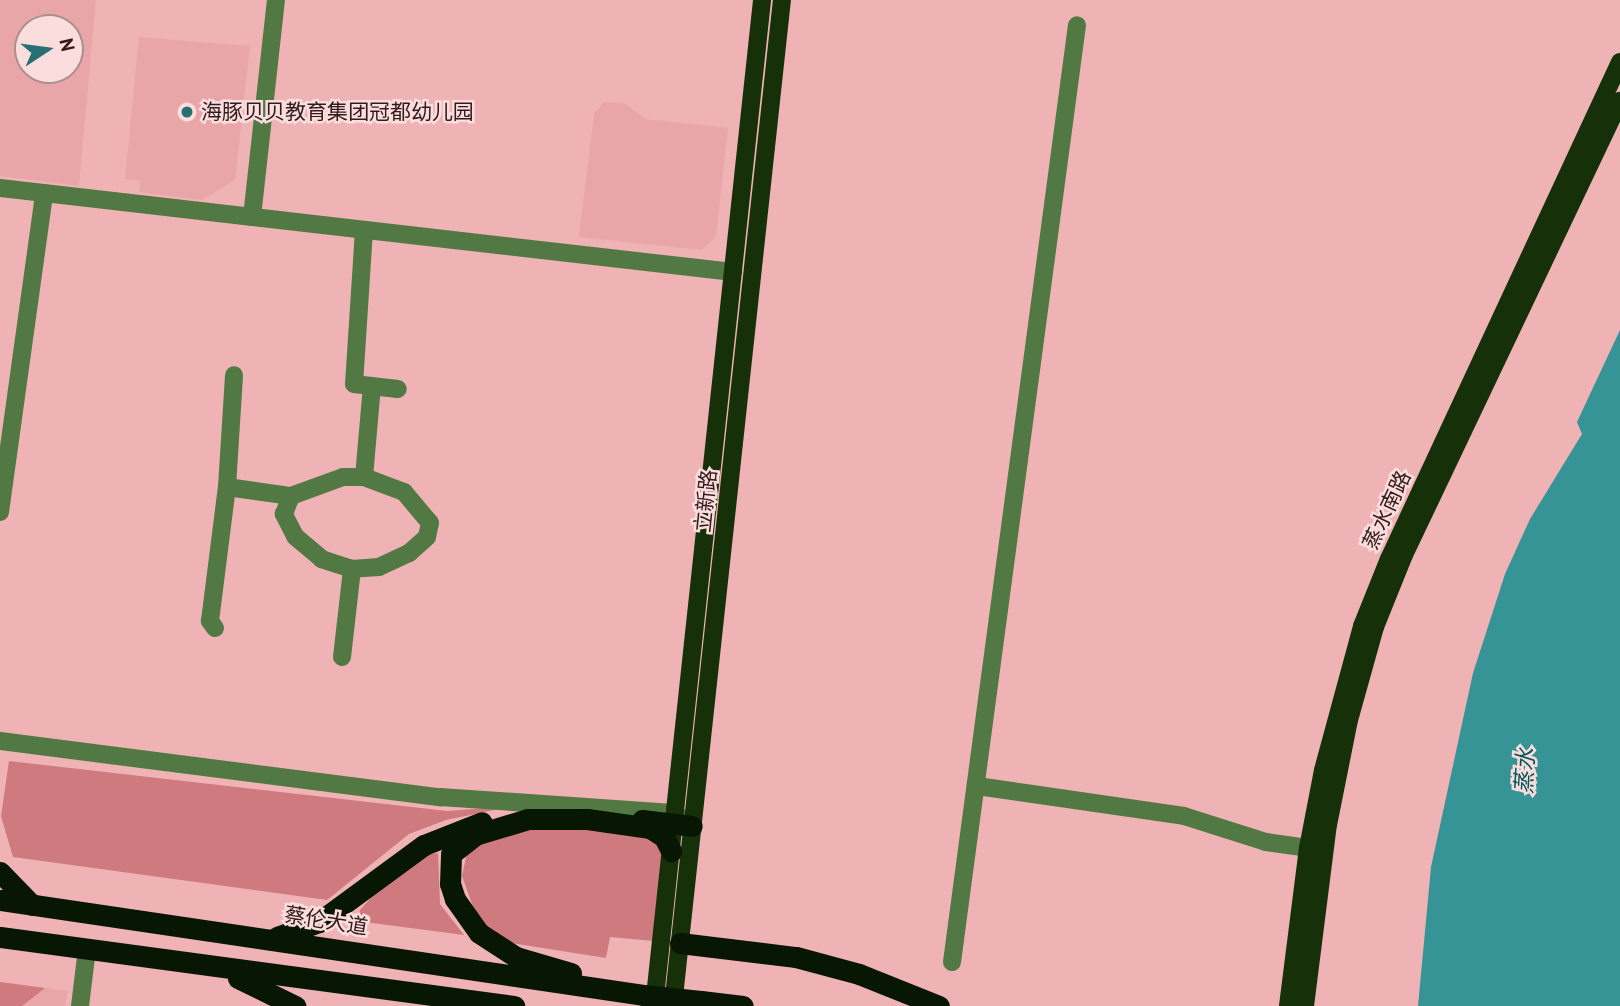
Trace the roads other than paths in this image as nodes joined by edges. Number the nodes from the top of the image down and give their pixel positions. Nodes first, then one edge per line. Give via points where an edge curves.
1 (276, 0) edge
2 (762, 0) edge
3 (782, 0) edge
4 (1077, 25) dead end
5 (1620, 62) edge
6 (1620, 101) edge
7 (0, 188) edge
8 (44, 193) junction
9 (252, 217) junction
10 (364, 230) junction
11 (733, 272) junction
12 (234, 375) dead end
13 (372, 386) junction
14 (398, 389) dead end
15 (364, 477) junction
16 (228, 487) junction
17 (291, 496) junction
18 (0, 512) edge
19 (352, 569) junction
20 (215, 628) dead end
21 (342, 657) dead end
22 (0, 741) edge
23 (977, 786) junction
24 (681, 821) junction
25 (1308, 848) junction
26 (671, 851) junction
27 (0, 872) edge
28 (0, 900) edge
29 (32, 905) junction
30 (0, 937) edge
31 (274, 938) junction
32 (680, 943) junction
33 (87, 949) junction
34 (952, 962) dead end
35 (210, 967) junction
36 (649, 1000) edge
37 (79, 1006) edge
38 (295, 1006) edge
39 (514, 1006) edge
40 (673, 1006) edge
41 (743, 1006) edge
42 (939, 1006) edge
43 (1289, 1006) edge
44 (1304, 1006) edge

1 - 9 street
2 - 11 main road, 立新路
3 - 24 main road, 立新路
4 - 23 street
5 - 25 main road, 蒸水南路 via 1371,601 1336,717
6 - 44 main road, 蒸水南路 via 1404,555 1375,627 1349,720 1328,825
7 - 8 street
8 - 9 street
8 - 18 street
9 - 10 street
10 - 11 street
10 - 13 street via 353,376 354,384
11 - 24 main road, 立新路
12 - 16 street
13 - 14 street
13 - 15 street
15 - 17 street via 343,477
15 - 19 street via 404,492 430,523 427,537 409,553 379,567
16 - 17 street
16 - 20 street via 211,621
17 - 19 street via 284,514 295,536 322,559
19 - 21 street
22 - 24 street via 440,797
23 - 25 street via 1184,816 1266,842
23 - 34 street
24 - 26 main road, 立新路
24 - 31 highway via 590,814 497,818 424,845 319,922
24 - 32 main road, 立新路
25 - 43 main road, 蒸水南路
26 - 36 main road, 立新路
26 - 36 highway via 664,837 650,828 587,819 528,819 475,835 452,854 449,867 455,899 479,933 516,957
27 - 29 highway
28 - 29 highway, 蔡伦大道
29 - 31 highway, 蔡伦大道
30 - 33 highway
31 - 36 highway, 蔡伦大道
32 - 40 main road, 立新路
32 - 42 highway via 796,957 859,974
33 - 35 highway
33 - 37 street
35 - 38 highway
35 - 39 highway
36 - 41 highway, bridge

